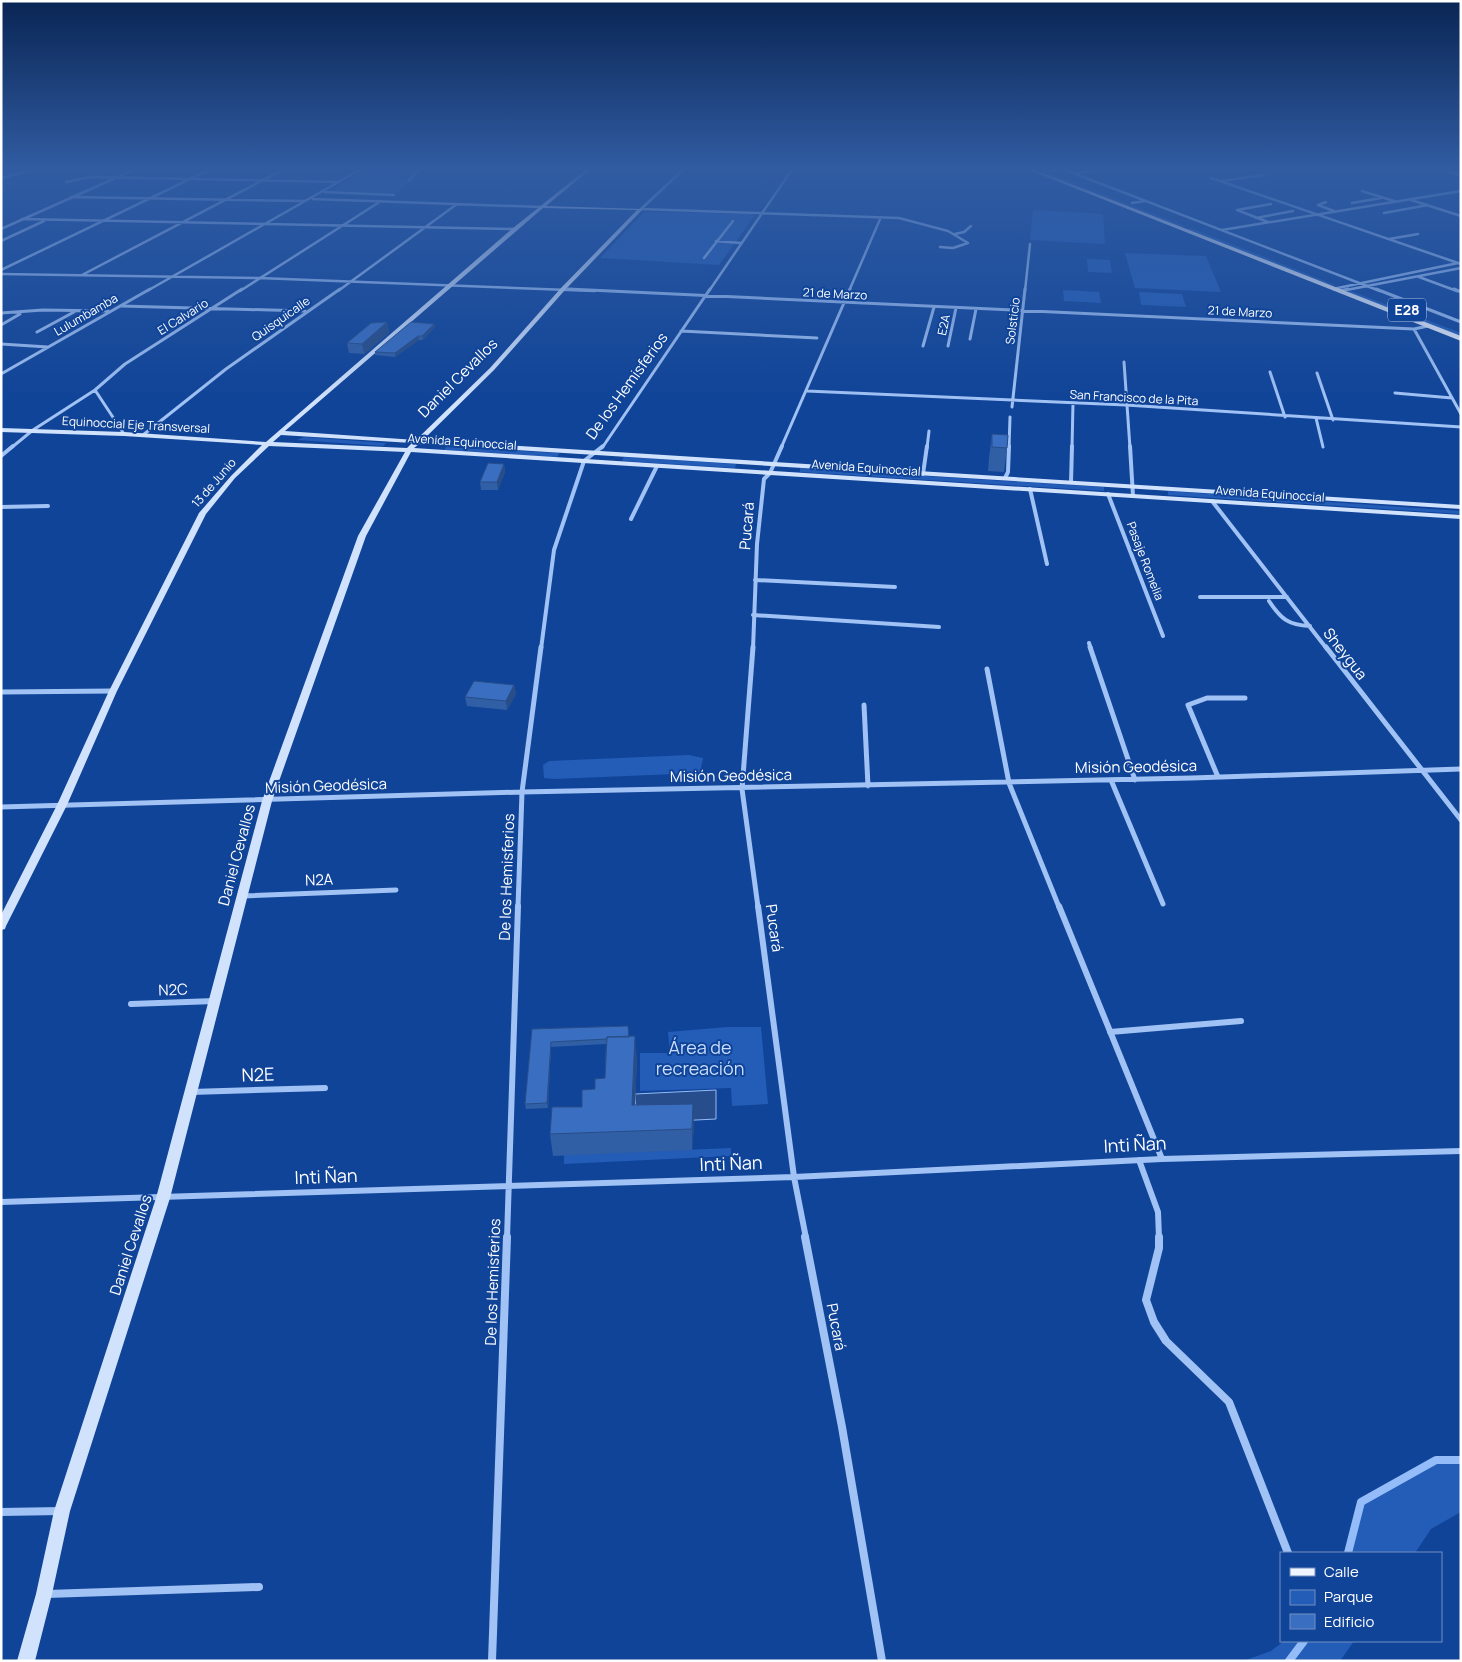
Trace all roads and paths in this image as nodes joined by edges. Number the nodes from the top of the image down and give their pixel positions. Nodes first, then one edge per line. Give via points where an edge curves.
1 (51, 246) edge
2 (139, 246) edge
3 (227, 246) edge
4 (311, 246) edge
5 (400, 246) edge
6 (495, 246) edge
7 (605, 246) edge
8 (713, 246) edge
9 (739, 246) edge
10 (868, 246) edge
11 (960, 246) edge
12 (1030, 246) edge
13 (1223, 246) edge
14 (1243, 246) edge
15 (1257, 246) edge
16 (1408, 246) edge
17 (940, 247) dead end
18 (704, 258) dead end
19 (1460, 263) edge
20 (1461, 268) edge
21 (1, 270) edge
22 (1408, 273) junction
23 (1, 274) edge
24 (82, 275) junction
25 (170, 277) junction
26 (1419, 277) junction
27 (259, 278) junction
28 (353, 281) junction
29 (450, 284) junction
30 (1352, 286) junction
31 (1368, 287) junction
32 (563, 289) junction
33 (1333, 289) junction
34 (1340, 291) junction
35 (1461, 292) edge
36 (703, 296) junction
37 (842, 303) junction
38 (119, 306) junction
39 (934, 308) junction
40 (956, 308) junction
41 (212, 309) junction
42 (976, 309) junction
43 (75, 311) junction
44 (110, 311) junction
45 (23, 312) junction
46 (306, 312) junction
47 (1024, 312) junction
48 (1, 313) edge
49 (1461, 322) edge
50 (1, 325) edge
51 (1428, 326) junction
52 (1414, 329) junction
53 (681, 331) junction
54 (1461, 331) edge
55 (37, 332) dead end
56 (817, 338) dead end
57 (970, 338) dead end
58 (1461, 339) edge
59 (1, 344) edge
60 (923, 346) dead end
61 (948, 346) dead end
62 (48, 347) junction
63 (1124, 362) dead end
64 (1270, 372) dead end
65 (1, 374) edge
66 (1317, 374) dead end
67 (95, 390) junction
68 (807, 391) junction
69 (1395, 393) dead end
70 (1452, 398) junction
71 (1012, 401) junction
72 (1073, 403) junction
73 (1126, 406) junction
74 (1012, 407) dead end
75 (1461, 414) edge
76 (1285, 416) junction
77 (1010, 417) dead end
78 (1316, 418) junction
79 (1333, 420) junction
80 (1461, 427) edge
81 (1, 430) edge
82 (33, 430) junction
83 (929, 431) dead end
84 (279, 433) junction
85 (124, 434) junction
86 (143, 435) junction
87 (418, 442) junction
88 (269, 443) junction
89 (1323, 447) dead end
90 (409, 450) junction
91 (594, 452) junction
92 (1000, 452) edge
93 (1008, 452) junction
94 (1, 456) edge
95 (584, 461) junction
96 (773, 464) junction
97 (657, 466) junction
98 (770, 473) junction
99 (923, 474) junction
100 (1005, 478) junction
101 (1071, 482) junction
102 (1131, 485) junction
103 (1030, 489) junction
104 (1108, 494) junction
105 (1133, 496) junction
106 (1212, 502) junction
107 (48, 506) dead end
108 (1, 507) edge
109 (1461, 507) edge
110 (1461, 517) edge
111 (631, 519) dead end
112 (1047, 564) dead end
113 (755, 580) junction
114 (896, 587) dead end
115 (1287, 597) junction
116 (1200, 598) dead end
117 (1269, 601) dead end
118 (753, 615) junction
119 (1310, 626) junction
120 (939, 627) dead end
121 (1163, 636) dead end
122 (1089, 643) dead end
123 (987, 669) dead end
124 (113, 691) junction
125 (1, 692) edge
126 (1245, 698) dead end
127 (864, 705) dead end
128 (1461, 769) edge
129 (1422, 770) junction
130 (1218, 777) junction
131 (1111, 780) junction
132 (1135, 780) junction
133 (1009, 782) junction
134 (868, 786) junction
135 (742, 789) junction
136 (522, 792) junction
137 (267, 801) junction
138 (62, 805) junction
139 (1, 807) edge
140 (1461, 820) edge
141 (396, 890) dead end
142 (243, 896) junction
143 (1163, 904) dead end
144 (1, 926) edge
145 (215, 1000) junction
146 (131, 1004) dead end
147 (1241, 1021) dead end
148 (1110, 1032) junction
149 (325, 1088) dead end
150 (191, 1092) junction
151 (1461, 1151) edge
152 (1162, 1159) junction
153 (1139, 1160) junction
154 (794, 1178) junction
155 (508, 1186) junction
156 (163, 1198) junction
157 (1, 1202) edge
158 (62, 1511) junction
159 (1, 1512) edge
160 (1288, 1552) edge
161 (259, 1587) dead end
162 (44, 1594) junction
163 (26, 1661) edge
164 (492, 1661) edge
165 (882, 1661) edge

1 - 21 street
2 - 24 street
3 - 25 street, Lulumbamba
4 - 27 street, El Calvario
5 - 28 street, Quisquicalle
6 - 29 main road, 13 de Junio
7 - 32 main road, Daniel Cevallos
8 - 18 street
9 - 36 street, De los Hemisferios
10 - 37 street, Pucará
11 - 17 street
12 - 47 street, Solsticio
13 - 33 main road, E28
14 - 30 main road, E28
15 - 30 street
16 - 19 street
19 - 22 street
20 - 26 street
22 - 26 street
22 - 30 street
23 - 24 street, 21 de Marzo
24 - 25 street, 21 de Marzo
25 - 27 street, 21 de Marzo
25 - 38 street, Lulumbamba
26 - 31 street
26 - 35 street
27 - 28 street, 21 de Marzo
27 - 41 street, El Calvario
28 - 29 street, 21 de Marzo
28 - 46 street, Quisquicalle
29 - 32 street, 21 de Marzo
29 - 84 main road, 13 de Junio
30 - 31 street
30 - 31 street
30 - 33 street
30 - 34 street
30 - 54 main road, E28
31 - 49 street
32 - 36 street, 21 de Marzo
32 - 87 main road, Daniel Cevallos via 492,369
33 - 34 main road, E28
34 - 51 main road, E28
36 - 37 street, 21 de Marzo
36 - 53 street, De los Hemisferios
37 - 39 street, 21 de Marzo
37 - 68 street, Pucará
38 - 41 street
38 - 44 street, Lulumbamba
39 - 40 street, 21 de Marzo
39 - 60 street
40 - 42 street, 21 de Marzo
40 - 61 street, E2A
41 - 46 street
41 - 67 street, El Calvario via 125,364
42 - 47 street, 21 de Marzo
42 - 57 street
43 - 44 street
43 - 45 street
43 - 55 street
44 - 62 street, Lulumbamba
45 - 48 street
45 - 50 street
46 - 86 street, Quisquicalle via 226,369
47 - 52 street, 21 de Marzo
47 - 71 street, Solsticio
51 - 52 street, 21 de Marzo
51 - 58 main road, E28
52 - 70 street
53 - 56 street
53 - 91 street, De los Hemisferios via 603,447
59 - 62 street
62 - 65 street, Lulumbamba
63 - 73 street
64 - 76 street
66 - 79 street
67 - 82 street, El Calvario
67 - 85 street
68 - 71 street, San Francisco de la Pita
68 - 96 street, Pucará
69 - 70 street
70 - 75 street
71 - 72 street, San Francisco de la Pita
71 - 74 street, Solsticio
72 - 73 street, San Francisco de la Pita
72 - 101 street
73 - 76 street, San Francisco de la Pita
73 - 102 street
76 - 78 street, San Francisco de la Pita
77 - 93 street
78 - 79 street, San Francisco de la Pita
78 - 89 street
79 - 80 street, San Francisco de la Pita
81 - 82 main road, Equinoccial Eje Transversal
82 - 85 main road, Equinoccial Eje Transversal
82 - 94 street, El Calvario
83 - 99 street
84 - 87 main road, Avenida Equinoccial
84 - 88 main road, 13 de Junio
85 - 86 main road, Equinoccial Eje Transversal
86 - 88 main road, Equinoccial Eje Transversal
87 - 90 main road, Daniel Cevallos
87 - 91 main road, Avenida Equinoccial
88 - 90 main road, Avenida Equinoccial
88 - 124 main road, 13 de Junio via 233,477 203,513
90 - 95 main road, Avenida Equinoccial
90 - 137 main road, Daniel Cevallos via 362,536
91 - 95 street, De los Hemisferios
91 - 96 main road, Avenida Equinoccial
92 - 93 street
93 - 100 street
95 - 97 main road, Avenida Equinoccial
95 - 136 street, De los Hemisferios via 554,550
96 - 98 street, Pucará
96 - 99 main road, Avenida Equinoccial
97 - 98 main road, Avenida Equinoccial
97 - 111 street
98 - 103 main road, Avenida Equinoccial
98 - 113 street, Pucará via 764,478
99 - 100 main road, Avenida Equinoccial
100 - 101 main road, Avenida Equinoccial
101 - 102 main road, Avenida Equinoccial
102 - 105 street
102 - 109 main road, Avenida Equinoccial
103 - 104 main road, Avenida Equinoccial
103 - 112 street
104 - 105 main road, Avenida Equinoccial
104 - 121 street, Pasaje Romelia
105 - 106 main road, Avenida Equinoccial
106 - 110 main road, Avenida Equinoccial
106 - 115 street, Sheygua
107 - 108 street
113 - 114 street
113 - 118 street, Pucará
115 - 116 street
115 - 119 street, Sheygua
117 - 119 street via 1284,622
118 - 120 street
118 - 135 street, Pucará
119 - 129 street, Sheygua
122 - 132 street
123 - 133 street
124 - 125 street
124 - 138 main road, 13 de Junio
126 - 130 street via 1202,699 1188,705
127 - 134 street
128 - 129 street, Misión Geodésica
129 - 130 street, Misión Geodésica
129 - 140 street, Sheygua
130 - 132 street, Misión Geodésica
131 - 132 street, Misión Geodésica
131 - 133 street, Misión Geodésica
131 - 143 street
133 - 134 street, Misión Geodésica
133 - 148 street
134 - 135 street, Misión Geodésica
135 - 136 street, Misión Geodésica
135 - 154 street, Pucará
136 - 137 street, Misión Geodésica
136 - 155 street, De los Hemisferios
137 - 138 street, Misión Geodésica
137 - 142 main road, Daniel Cevallos
138 - 139 street, Misión Geodésica
138 - 144 main road, 13 de Junio
141 - 142 street, N2A
142 - 145 main road, Daniel Cevallos
145 - 146 street, N2C
145 - 150 main road, Daniel Cevallos
147 - 148 street
148 - 152 street
149 - 150 street, N2E
150 - 156 main road, Daniel Cevallos
151 - 152 street, Inti Ñan
152 - 153 street, Inti Ñan
153 - 154 street, Inti Ñan
153 - 160 street via 1158,1212 1159,1248 1146,1300 1154,1322 1166,1341 1229,1402
154 - 155 street, Inti Ñan
154 - 165 street, Pucará via 842,1427
155 - 156 street, Inti Ñan
155 - 164 street, De los Hemisferios
156 - 157 street, Inti Ñan
156 - 158 main road, Daniel Cevallos
158 - 159 street
158 - 162 main road, Daniel Cevallos
161 - 162 street
162 - 163 main road, Daniel Cevallos

